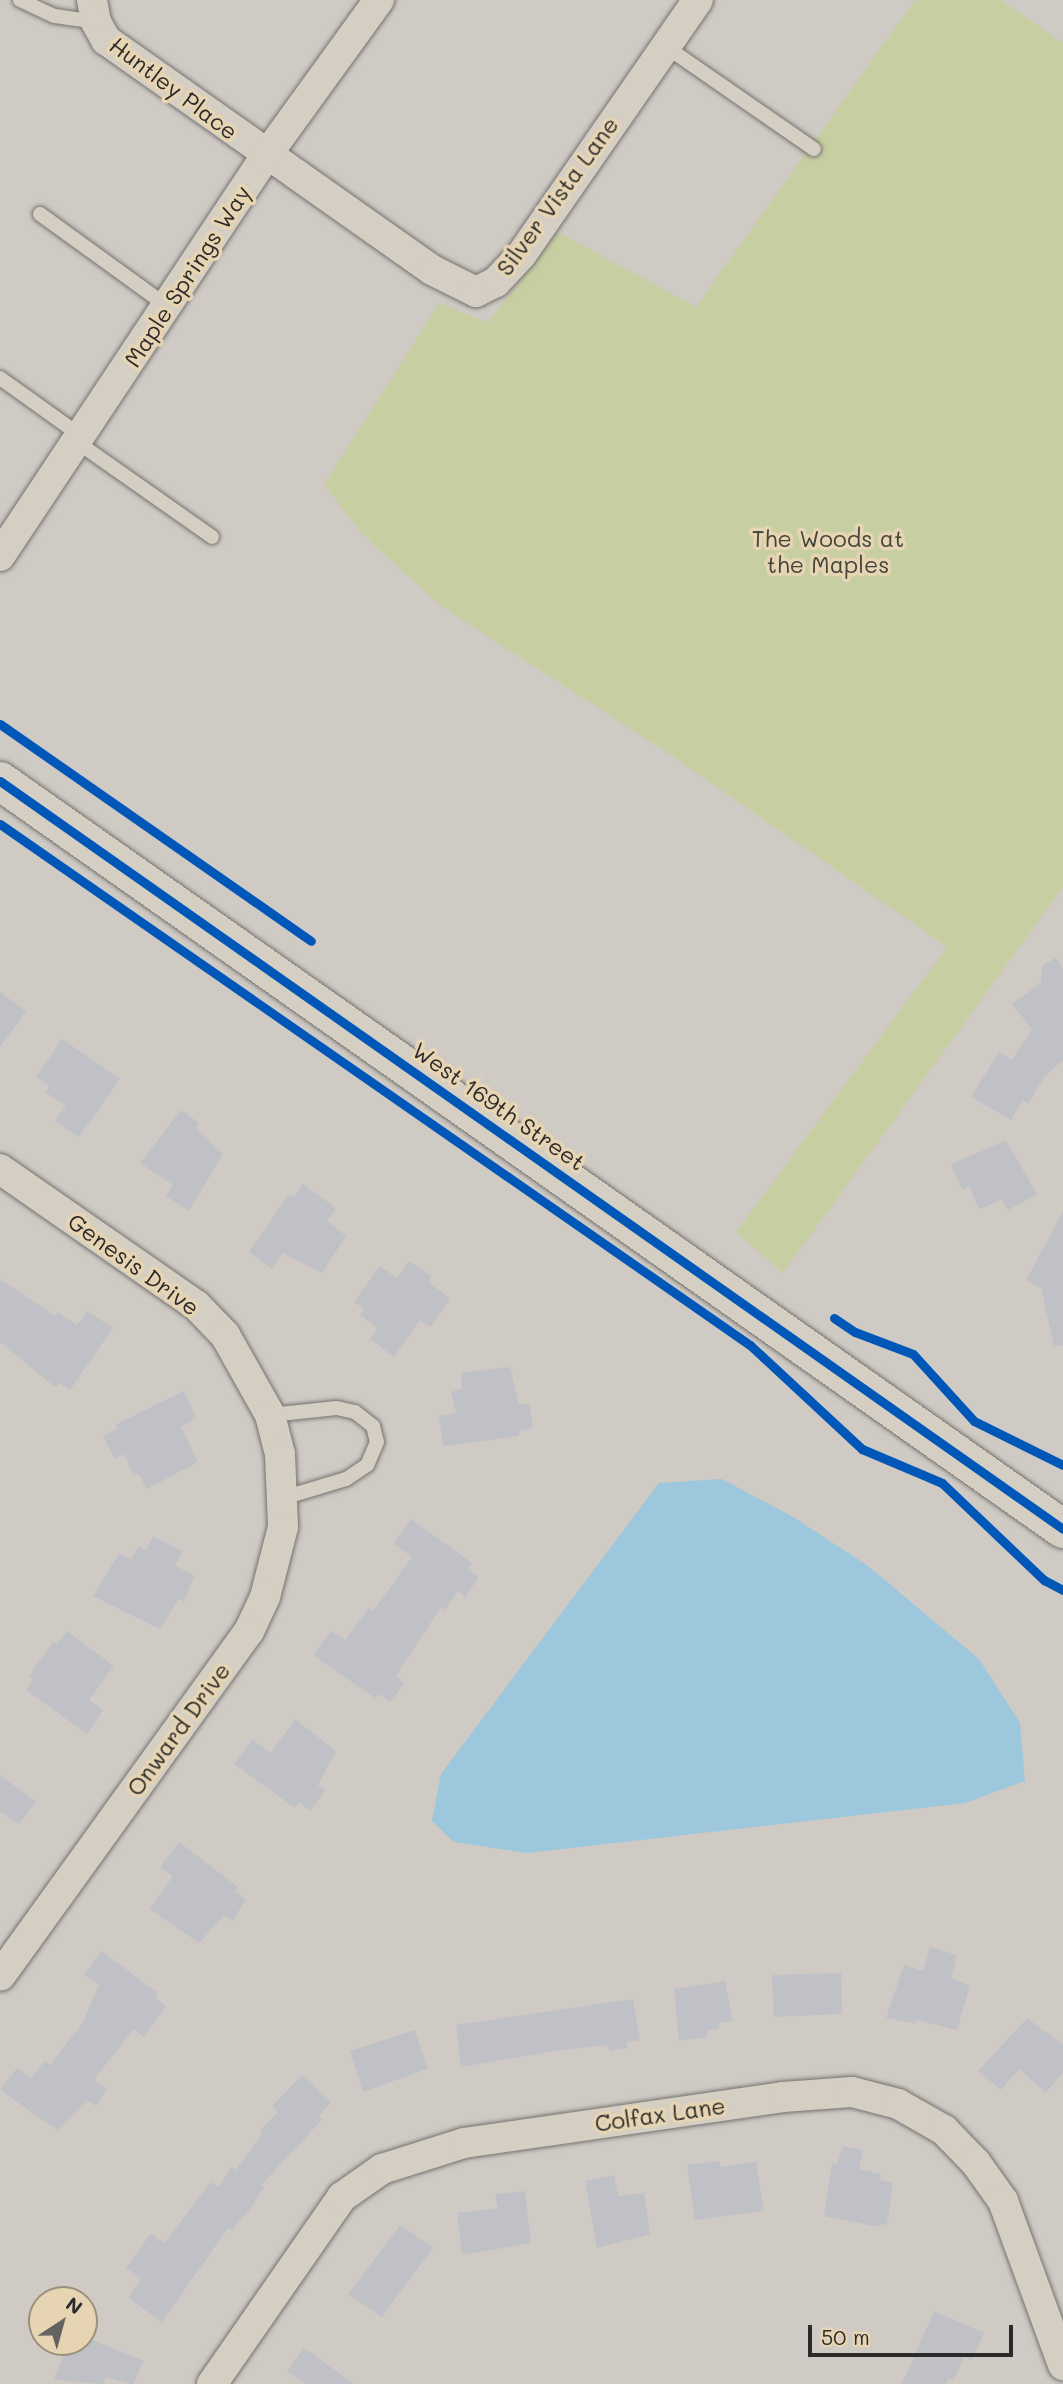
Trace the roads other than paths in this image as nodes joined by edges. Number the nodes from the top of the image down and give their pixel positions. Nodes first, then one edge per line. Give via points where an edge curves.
1 (20, 0) edge
2 (379, 0) edge
3 (698, 0) edge
4 (94, 11) edge
5 (665, 46) junction
6 (814, 149) dead end
7 (271, 159) junction
8 (40, 214) dead end
9 (167, 306) junction
10 (0, 378) edge
11 (79, 439) junction
12 (212, 537) dead end
13 (0, 556) edge
14 (0, 781) edge
15 (0, 1169) edge
16 (270, 1416) junction
17 (281, 1454) joint
18 (283, 1498) junction
19 (1063, 1529) edge
20 (0, 1976) edge
21 (1063, 2365) edge
22 (212, 2384) edge

1 - 4 lane via 54,16
2 - 7 street, Maple Springs Way
3 - 5 street, Silver Vista Lane
4 - 7 street, Huntley Place via 106,40
5 - 6 lane
5 - 7 street, Silver Vista Lane via 522,254 496,282 476,292 432,270
7 - 9 street, Maple Springs Way
8 - 9 lane
9 - 11 street, Maple Springs Way
10 - 11 lane
11 - 12 lane
11 - 13 street, Maple Springs Way
14 - 19 street, West 169th Street
15 - 16 street, Genesis Drive via 195,1305 225,1335
16 - 17 street, Genesis Drive
16 - 18 lane via 337,1408 355,1412 373,1426 377,1442 367,1465 346,1479
17 - 18 street, Onward Drive
18 - 20 street, Onward Drive via 275,1564 249,1631
21 - 22 street, Colfax Lane via 1003,2202 976,2163 944,2130 898,2105 852,2092 783,2097 464,2143 382,2169 342,2197

